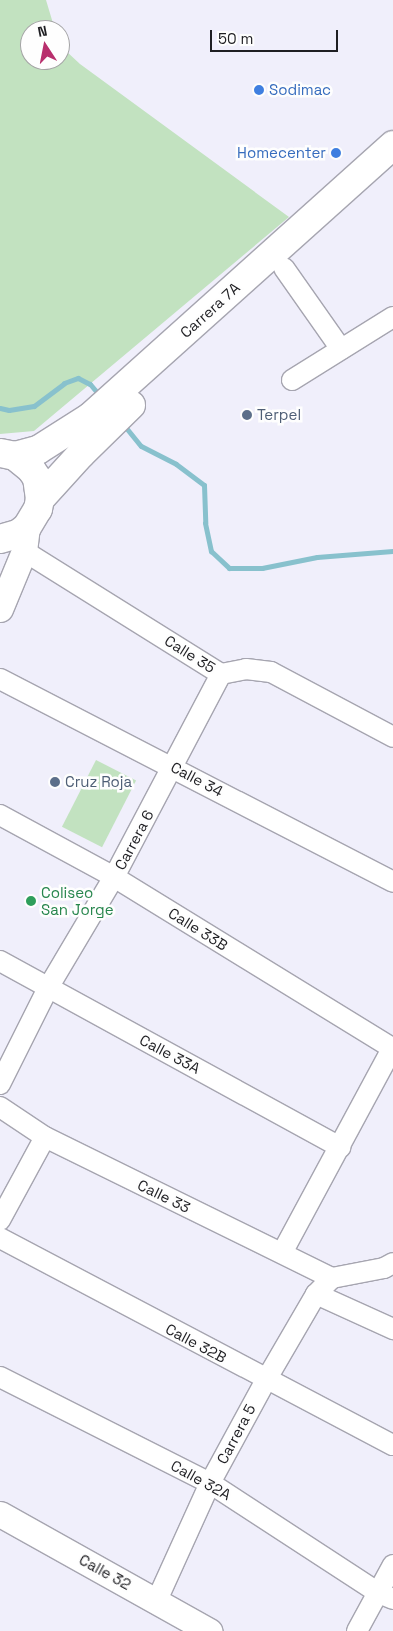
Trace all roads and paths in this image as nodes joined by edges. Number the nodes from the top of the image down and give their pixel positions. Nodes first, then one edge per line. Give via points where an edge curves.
1 (393, 145) edge
2 (393, 170) edge
3 (284, 268) junction
4 (393, 317) edge
5 (341, 349) junction
6 (292, 380) dead end
7 (131, 393) junction
8 (98, 423) junction
9 (8, 454) edge
10 (40, 499) junction
11 (0, 539) edge
12 (26, 539) junction
13 (0, 609) edge
14 (222, 674) junction
15 (0, 679) edge
16 (393, 737) edge
17 (173, 766) junction
18 (0, 816) edge
19 (114, 877) junction
20 (393, 882) edge
21 (0, 961) edge
22 (48, 988) junction
23 (393, 1048) edge
24 (0, 1084) edge
25 (0, 1107) edge
26 (45, 1136) junction
27 (340, 1146) junction
28 (0, 1220) edge
29 (0, 1238) edge
30 (282, 1254) junction
31 (393, 1263) edge
32 (332, 1278) junction
33 (316, 1294) junction
34 (393, 1329) edge
35 (0, 1377) edge
36 (266, 1380) junction
37 (393, 1445) edge
38 (210, 1483) junction
39 (0, 1514) edge
40 (393, 1565) edge
41 (386, 1596) edge
42 (157, 1600) junction
43 (209, 1631) edge
44 (357, 1631) edge

1 - 7 main road, Carrera 7A
2 - 3 main road, Carrera 7A
3 - 5 street
3 - 7 main road, Carrera 7A
4 - 5 street
5 - 6 street
7 - 8 main road, Carrera 7A
8 - 9 main road, Carrera 7A via 38,450
8 - 10 main road, Carrera 7A
9 - 10 main road via 24,462 37,478
10 - 12 main road
11 - 12 main road via 18,534
12 - 13 street
12 - 14 street, Calle 35
14 - 16 street, Calle 35 via 246,669 271,672
14 - 17 street, Carrera 6
15 - 17 street, Calle 34
17 - 19 street, Carrera 6
17 - 20 street, Calle 34
18 - 19 street, Calle 33B
19 - 22 street, Carrera 6
19 - 23 street, Calle 33B
21 - 22 street, Calle 33A
22 - 24 street, Carrera 6
22 - 27 street, Calle 33A
23 - 27 street
25 - 26 street, Calle 33
26 - 28 street
26 - 30 street, Calle 33
27 - 30 street
29 - 36 street, Calle 32B
30 - 32 street, Calle 33
31 - 32 street via 384,1268
32 - 33 street, Carrera 5
33 - 34 street
33 - 36 street, Carrera 5
35 - 38 street, Calle 32A
36 - 37 street, Calle 32B
36 - 38 street, Carrera 5
38 - 41 street, Calle 32A
38 - 42 street, Carrera 5
39 - 42 street, Calle 32
40 - 41 street
41 - 44 street
42 - 43 street, Calle 32

